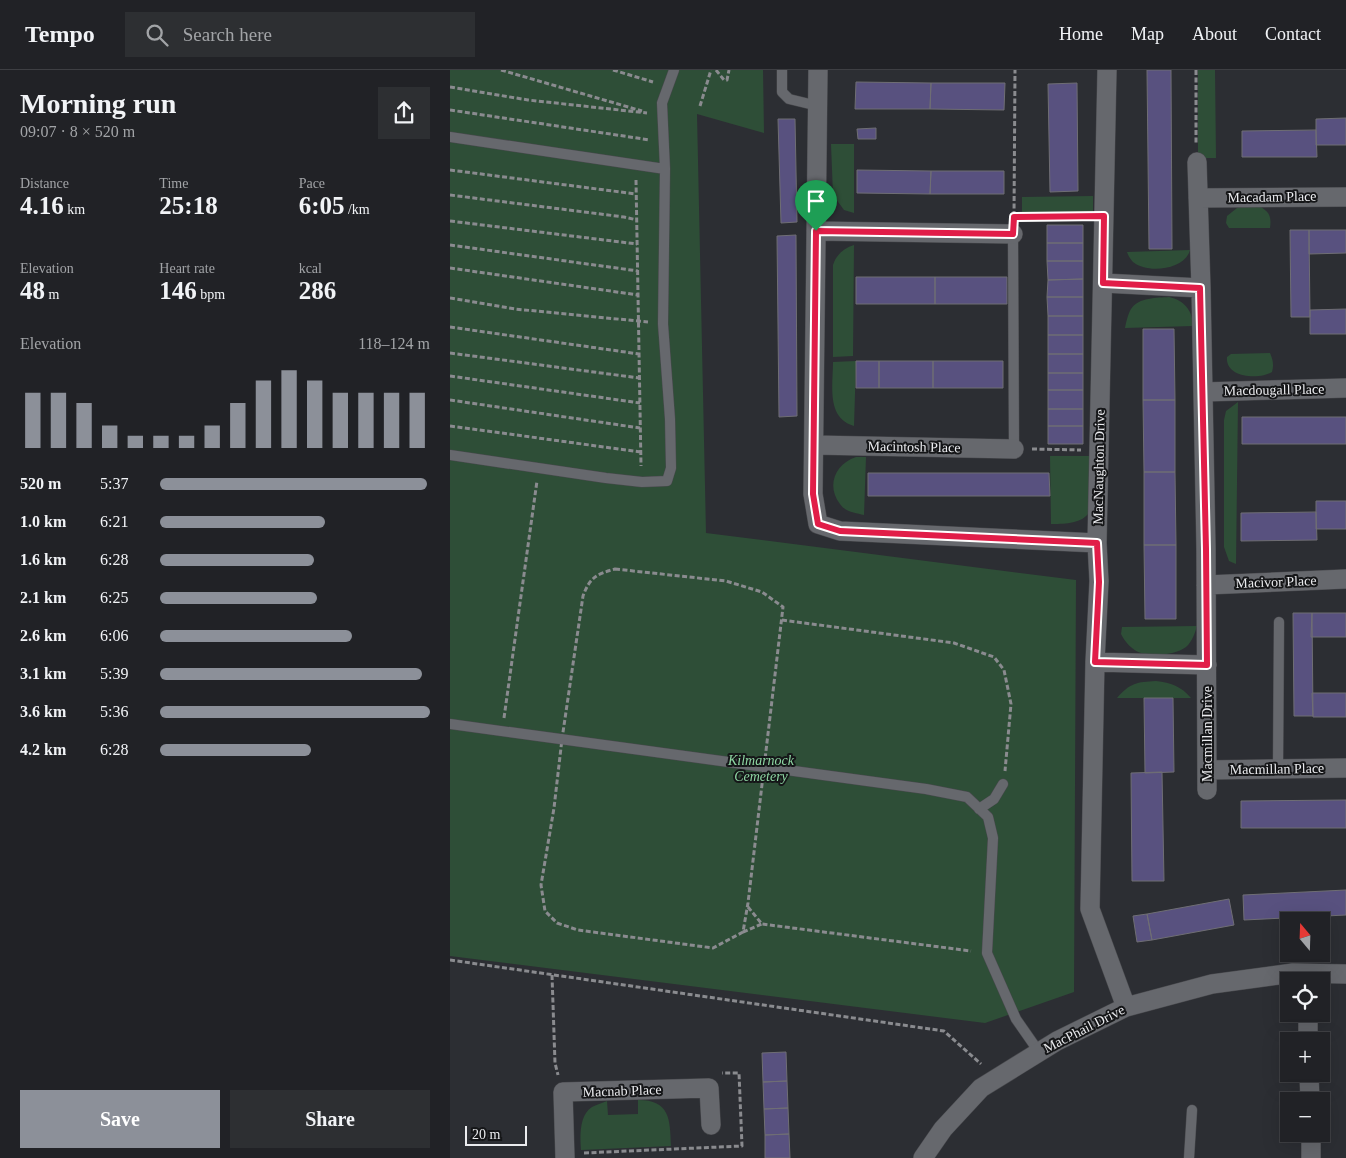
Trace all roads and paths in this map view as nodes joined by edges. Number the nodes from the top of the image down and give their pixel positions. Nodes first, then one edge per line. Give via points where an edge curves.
1 (501, 70) edge
2 (613, 70) edge
3 (674, 70) edge
4 (711, 70) edge
5 (716, 70) edge
6 (730, 70) edge
7 (782, 70) edge
8 (818, 70) edge
9 (1015, 70) edge
10 (1107, 70) edge
11 (1196, 70) edge
12 (668, 86) junction
13 (450, 88) edge
14 (700, 106) dead end
15 (818, 106) junction
16 (450, 110) edge
17 (450, 137) edge
18 (664, 142) junction
19 (1196, 162) joint
20 (636, 164) junction
21 (665, 169) junction
22 (450, 170) edge
23 (636, 194) junction
24 (450, 195) edge
25 (1346, 197) edge
26 (1198, 198) junction
27 (1104, 216) junction
28 (637, 220) junction
29 (450, 221) edge
30 (1013, 225) junction
31 (816, 231) junction
32 (637, 244) junction
33 (450, 245) edge
34 (450, 268) edge
35 (638, 271) junction
36 (1103, 283) junction
37 (1200, 288) junction
38 (638, 295) junction
39 (450, 298) edge
40 (638, 321) junction
41 (663, 324) junction
42 (450, 328) edge
43 (450, 353) edge
44 (639, 354) junction
45 (450, 376) edge
46 (640, 378) junction
47 (1346, 388) edge
48 (1203, 392) junction
49 (450, 400) edge
50 (640, 403) junction
51 (450, 426) edge
52 (640, 428) junction
53 (814, 444) junction
54 (1014, 449) junction
55 (1099, 450) junction
56 (641, 452) junction
57 (450, 455) edge
58 (539, 467) junction
59 (642, 482) junction
60 (1097, 543) junction
61 (1346, 579) edge
62 (1206, 585) junction
63 (782, 620) dead end
64 (1279, 622) dead end
65 (1095, 662) junction
66 (1207, 665) junction
67 (450, 724) edge
68 (502, 731) junction
69 (1346, 768) edge
70 (1207, 770) junction
71 (1278, 770) junction
72 (1003, 784) joint
73 (1207, 790) dead end
74 (979, 808) junction
75 (747, 906) dead end
76 (762, 924) junction
77 (743, 932) dead end
78 (987, 953) junction
79 (450, 960) edge
80 (1346, 974) edge
81 (552, 975) junction
82 (1126, 1007) junction
83 (1039, 1052) junction
84 (720, 1073) dead end
85 (997, 1078) junction
86 (563, 1092) junction
87 (1192, 1110) dead end
88 (711, 1125) dead end
89 (1311, 1142) edge
90 (565, 1158) edge
91 (584, 1158) edge
92 (923, 1158) edge
93 (1189, 1158) edge
94 (1312, 1158) edge

1 - 13 path via 650,114
2 - 12 path
3 - 12 lane
4 - 14 path
5 - 6 path via 724,80 727,80
7 - 15 lane via 782,92 789,99
8 - 15 street
9 - 30 path
10 - 27 street, MacNaughton Drive
11 - 19 path
12 - 18 lane via 662,103
15 - 31 street
16 - 18 path
17 - 20 lane
18 - 21 lane
19 - 26 street, Macmillan Drive
20 - 21 lane
20 - 23 path
21 - 41 lane
22 - 23 path
23 - 28 path
24 - 28 path
25 - 26 street, Macadam Place
26 - 37 street, Macmillan Drive
27 - 30 path
27 - 36 street, MacNaughton Drive
28 - 32 path
29 - 32 path
30 - 31 street
30 - 54 lane
31 - 53 street
32 - 35 path
33 - 35 path
34 - 38 path
35 - 38 path
36 - 37 street
36 - 55 street, MacNaughton Drive
37 - 48 street, Macmillan Drive
38 - 40 path
39 - 40 path via 515,309
40 - 41 path
40 - 44 path
41 - 59 lane via 672,468 667,481
42 - 44 path
43 - 46 path
44 - 46 path
45 - 50 path
46 - 50 path
47 - 48 street, Macdougall Place
48 - 62 street, Macmillan Drive
49 - 52 path
50 - 52 path
51 - 56 path
52 - 56 path
53 - 54 street, Macintosh Place
53 - 60 street via 813,494 818,524 840,531
54 - 55 path
55 - 60 street, MacNaughton Drive
56 - 59 path
57 - 58 lane
58 - 59 lane
58 - 68 path
60 - 65 street, MacNaughton Drive via 1099,582
61 - 62 street, Macivor Place
62 - 66 street, Macmillan Drive
63 - 72 path via 954,643 994,658 1004,670 1012,704
64 - 71 lane
65 - 66 street
65 - 82 street, MacNaughton Drive via 1090,909
66 - 70 street, Macmillan Drive
67 - 68 lane
68 - 74 lane via 926,789 967,797
69 - 71 street, Macmillan Place
70 - 71 street, Macmillan Place
70 - 73 street, Macmillan Drive
72 - 74 lane via 994,799
74 - 78 lane via 988,817 993,838
75 - 76 path
76 - 77 path
76 - 78 path
78 - 83 lane via 1016,1019
79 - 81 path
80 - 82 street, MacPhail Drive via 1293,974 1212,984
81 - 85 path via 944,1031
81 - 86 path via 555,1063
82 - 83 street, MacPhail Drive
83 - 85 street, MacPhail Drive
84 - 91 path via 738,1073 742,1146 584,1153
85 - 92 street, MacPhail Drive via 981,1088 942,1130
86 - 88 street, Macnab Place via 708,1088
86 - 90 street, Macnab Place
87 - 93 lane
89 - 94 street

